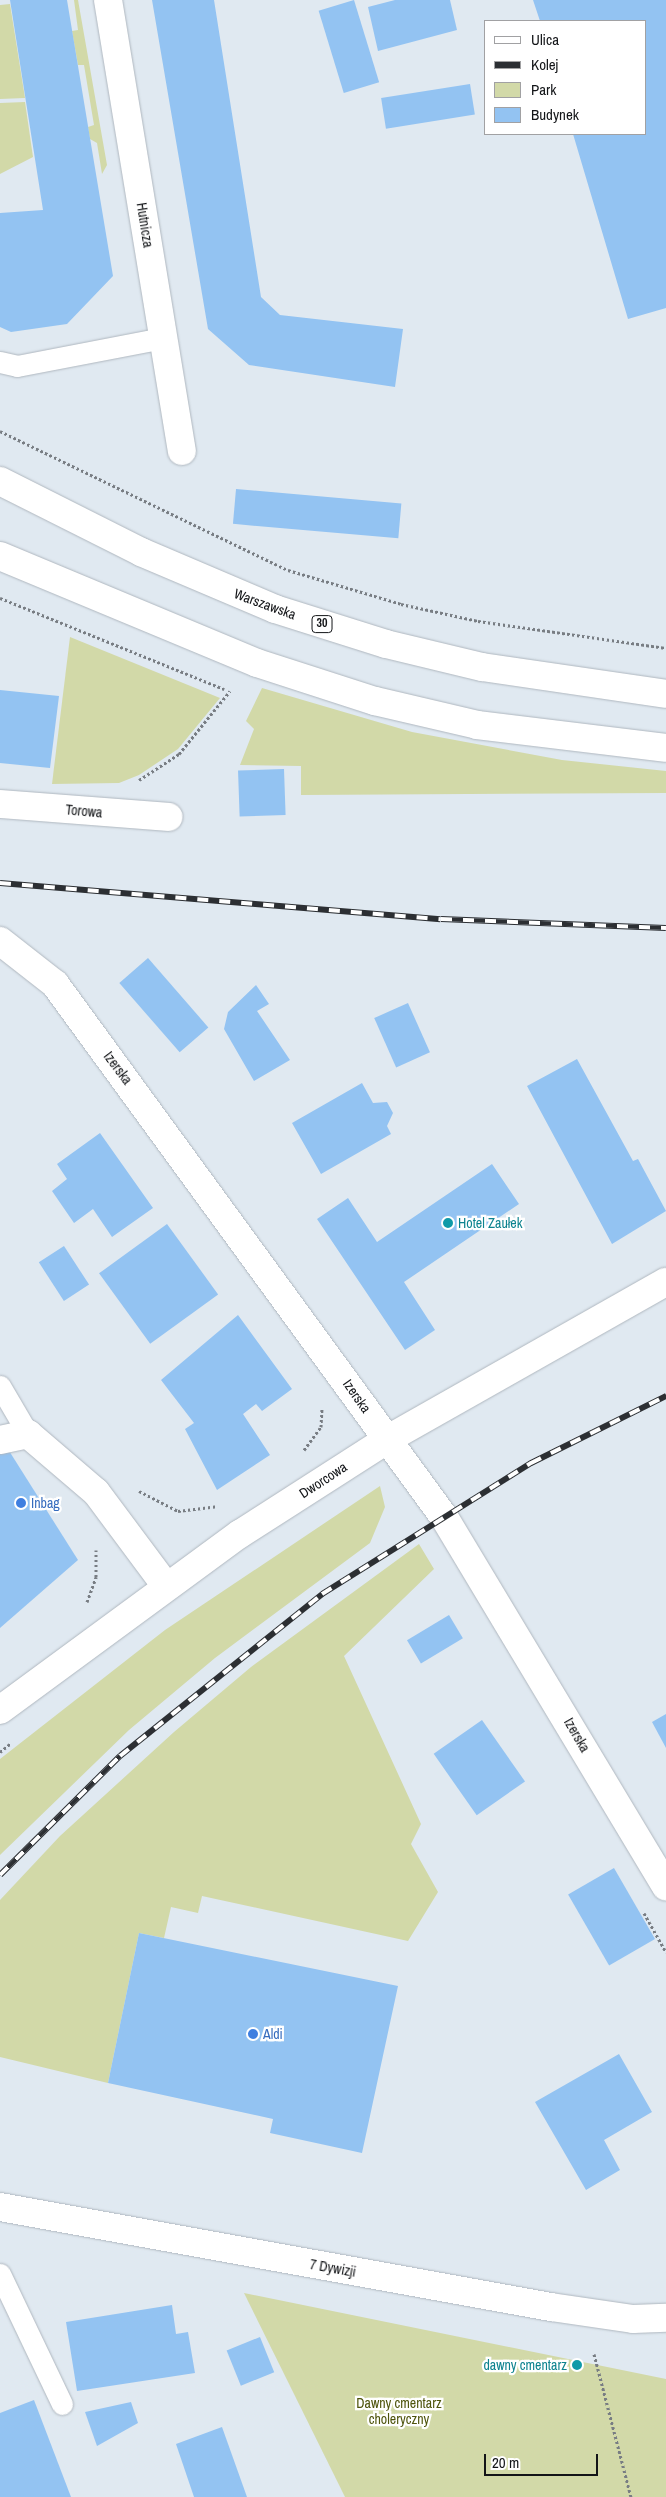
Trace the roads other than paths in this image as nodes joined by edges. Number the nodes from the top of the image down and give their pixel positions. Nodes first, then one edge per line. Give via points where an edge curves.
1 (108, 0) edge
2 (164, 338) junction
3 (0, 362) edge
4 (182, 451) dead end
5 (0, 481) edge
6 (0, 556) edge
7 (666, 694) edge
8 (666, 748) edge
9 (0, 804) edge
10 (169, 817) dead end
11 (0, 941) edge
12 (666, 1282) edge
13 (0, 1386) edge
14 (8, 1434) edge
15 (388, 1439) junction
16 (166, 1586) junction
17 (0, 1710) edge
18 (666, 1886) edge
19 (0, 2208) edge
20 (0, 2274) edge
21 (666, 2318) edge
22 (62, 2404) dead end

1 - 2 street, Hutnicza
2 - 3 lane via 34,364 11,366
2 - 4 street, Hutnicza
5 - 7 street, Warszawska / 30 via 199,579 284,612 386,644 482,667
6 - 8 street via 257,663 375,701 477,726
9 - 10 street, Torowa
11 - 15 street, Izerska via 55,984
12 - 15 street, Dworcowa
13 - 14 lane
14 - 16 street via 96,1492
15 - 16 street, Dworcowa
15 - 18 street, Izerska via 484,1578
16 - 17 street, Dworcowa
19 - 21 street, 7 Dywizji via 551,2307 633,2319
20 - 22 lane

